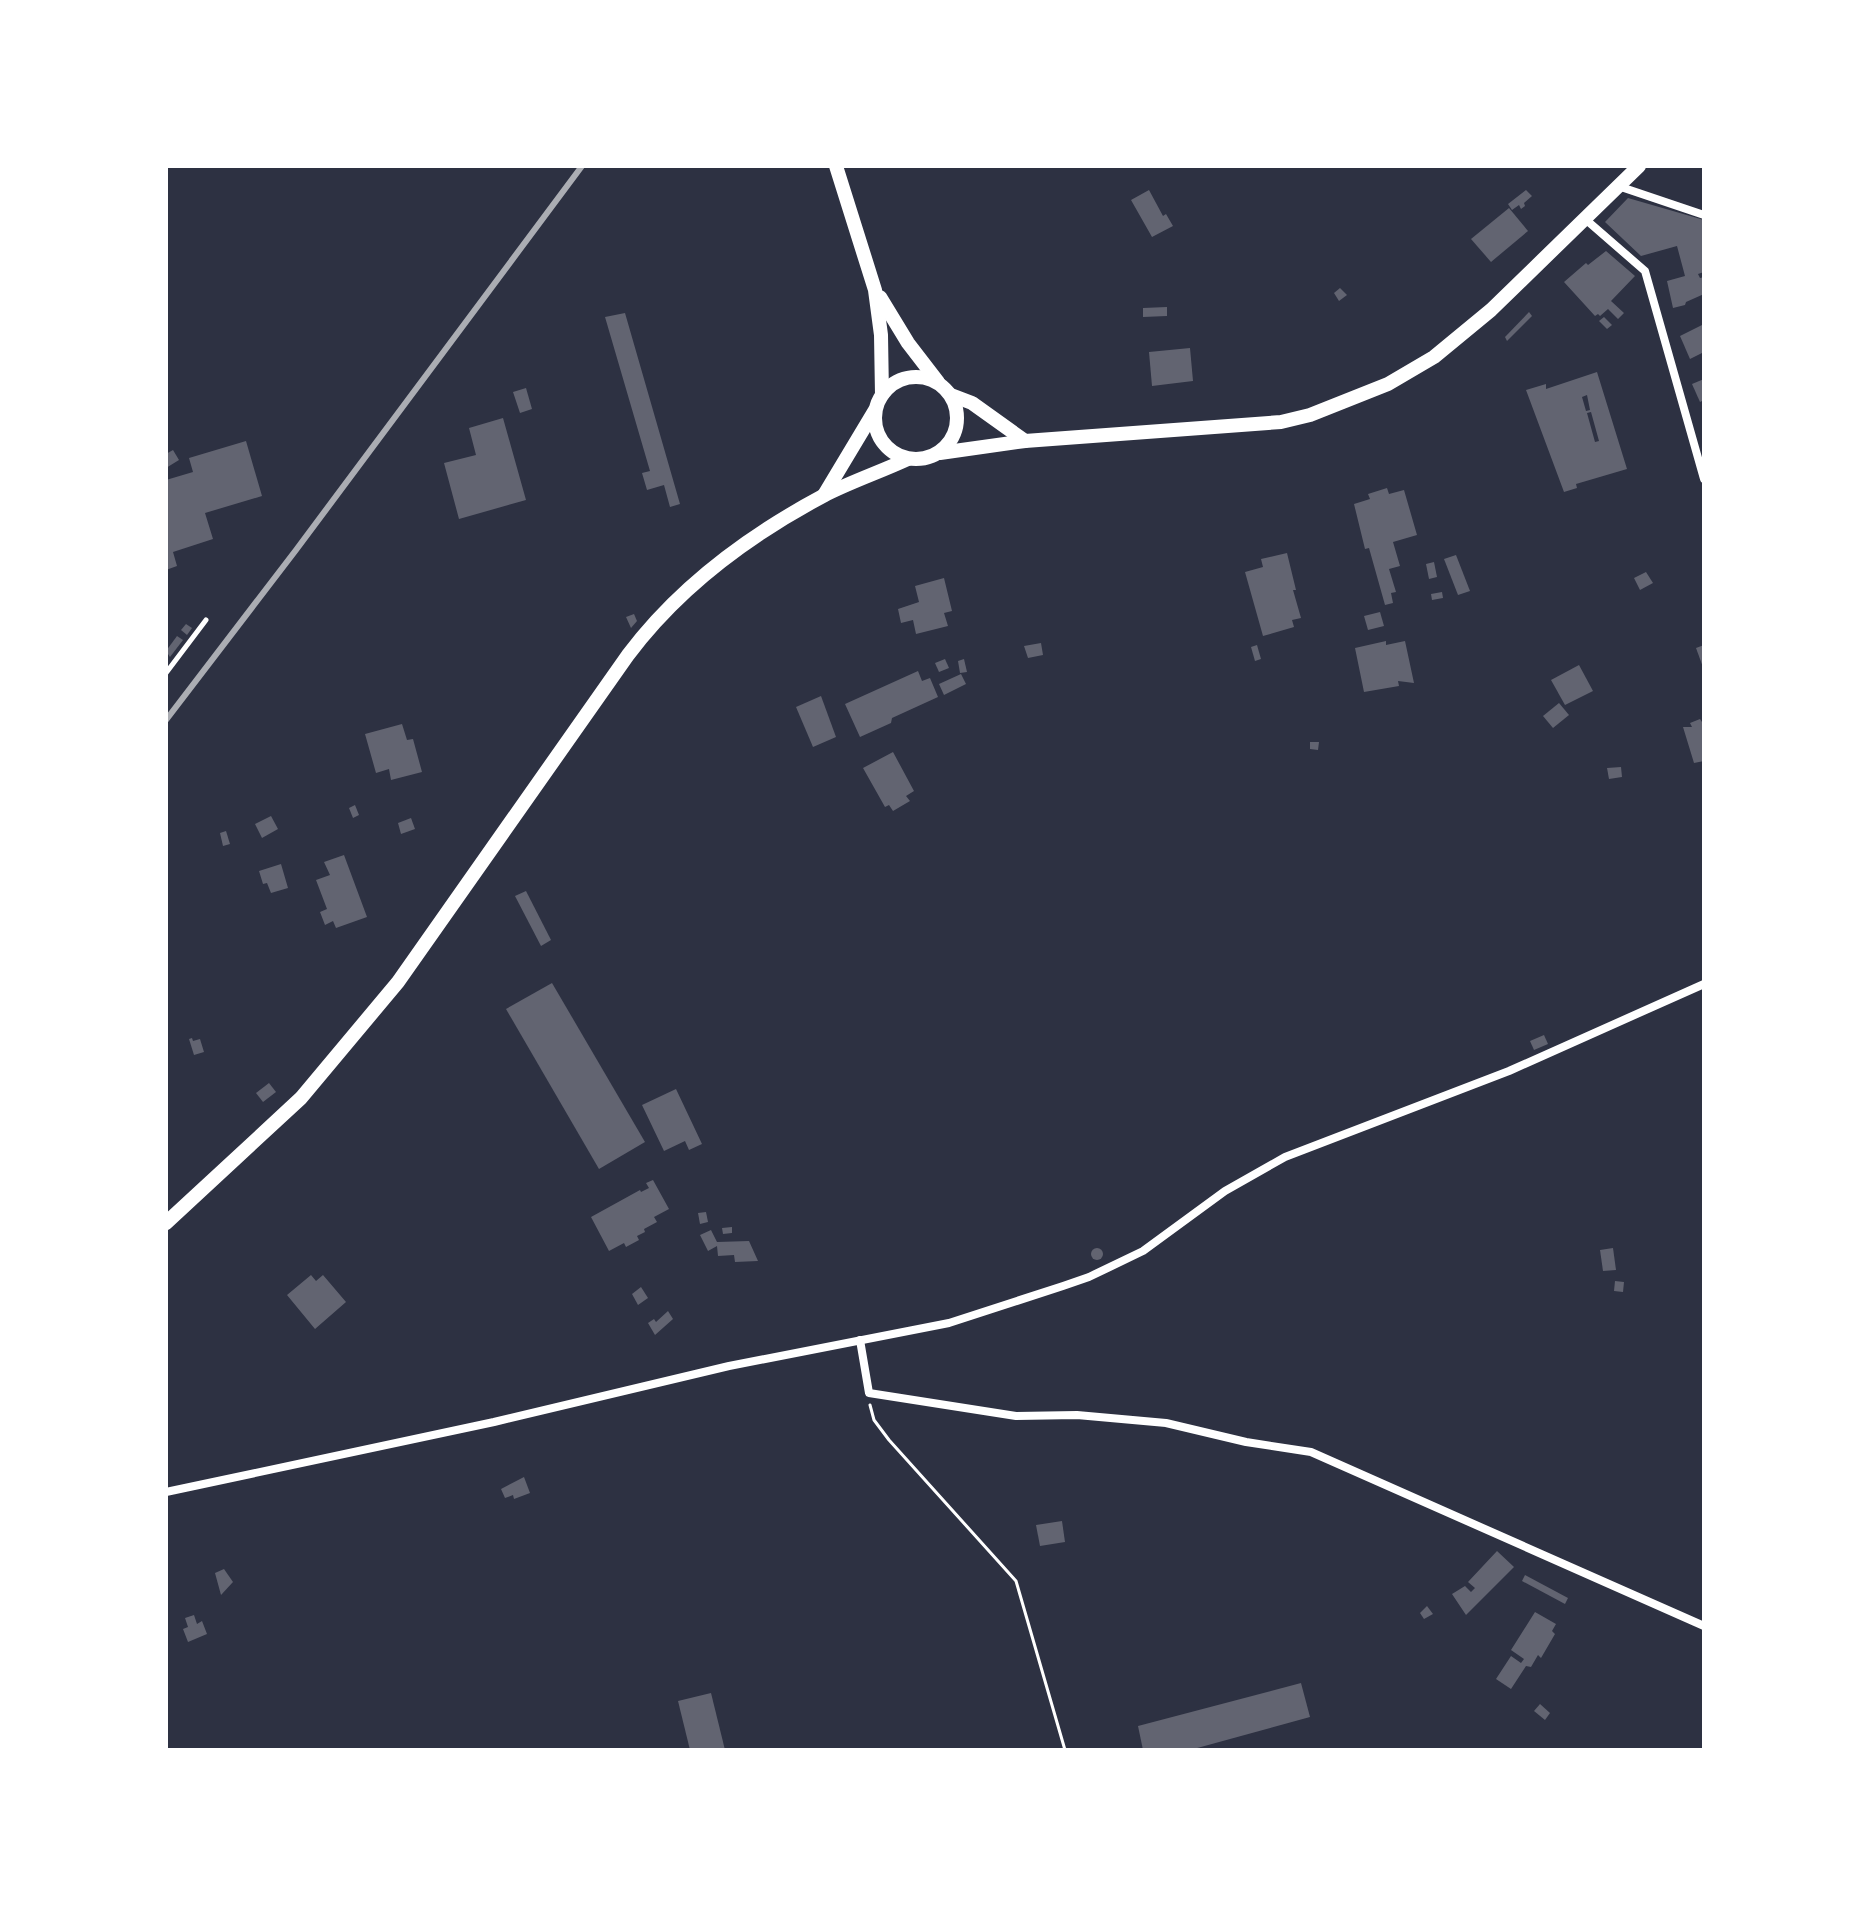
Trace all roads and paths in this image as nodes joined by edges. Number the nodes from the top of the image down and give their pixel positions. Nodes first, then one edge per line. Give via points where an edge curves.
1 (836, 166) edge
2 (1639, 166) edge
3 (1617, 186) junction
4 (1704, 215) edge
5 (1584, 218) junction
6 (875, 290) junction
7 (945, 390) junction
8 (882, 395) junction
9 (875, 410) junction
10 (1025, 441) junction
11 (940, 453) junction
12 (908, 459) junction
13 (1704, 479) edge
14 (824, 495) junction
15 (206, 620) dead end
16 (166, 673) edge
17 (1704, 984) edge
18 (166, 1223) edge
19 (860, 1340) junction
20 (869, 1393) junction
21 (166, 1492) edge
22 (1704, 1626) edge
23 (1065, 1750) edge

1 - 6 main road
2 - 3 main road
3 - 4 street
3 - 5 main road
5 - 10 main road via 1474,326 1434,357 1335,406 1246,426
5 - 13 street via 1645,271
6 - 7 main road
6 - 8 main road
7 - 8 main road via 928,378 915,377 902,379
7 - 10 main road
7 - 11 main road via 958,420
8 - 9 main road
9 - 12 main road via 878,436
9 - 14 main road
10 - 11 main road
11 - 12 main road
12 - 14 main road
14 - 18 main road via 717,564 653,623 398,982 283,1115
15 - 16 lane
17 - 19 street via 1509,1071 1274,1162 1143,1251 1089,1277 949,1323
19 - 20 street
19 - 21 street
20 - 22 street via 1003,1415 1166,1423 1311,1452
20 - 23 path via 874,1420 889,1440 1016,1581

